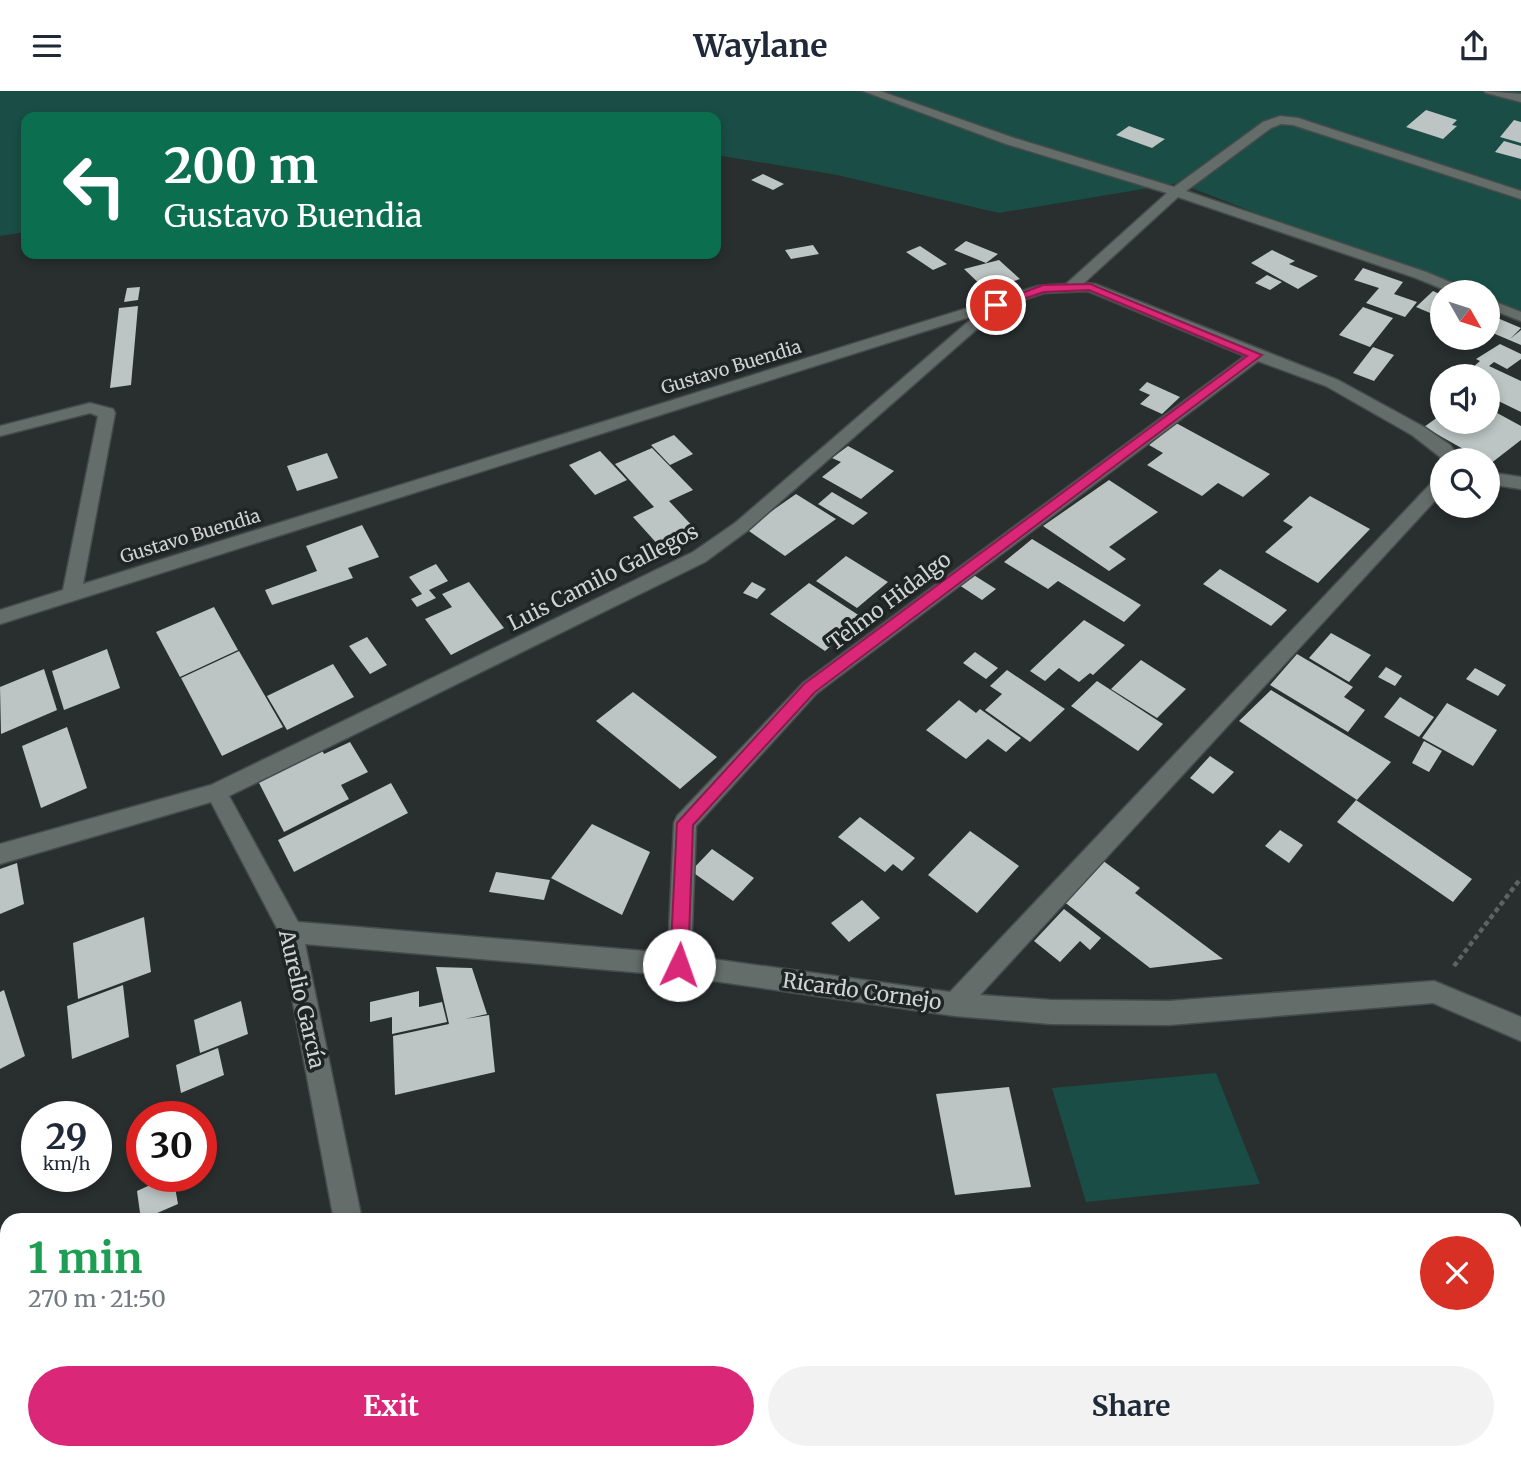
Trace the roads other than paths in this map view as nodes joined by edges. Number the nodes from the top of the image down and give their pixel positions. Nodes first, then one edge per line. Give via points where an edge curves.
1 (869, 91) edge
2 (1490, 91) edge
3 (1521, 98) edge
4 (1176, 192) junction
5 (1521, 195) edge
6 (1433, 280) edge
7 (1071, 287) junction
8 (996, 305) junction
9 (1500, 308) edge
10 (1521, 317) edge
11 (1256, 355) junction
12 (0, 431) edge
13 (1443, 448) edge
14 (1500, 480) edge
15 (1521, 484) edge
16 (1430, 495) edge
17 (72, 593) junction
18 (0, 617) edge
19 (216, 792) junction
20 (0, 855) edge
21 (291, 932) junction
22 (679, 965) junction
23 (955, 1004) junction
24 (1521, 1029) edge
25 (347, 1213) edge

1 - 4 street via 1010,142
2 - 3 street
4 - 5 street via 1280,120
4 - 6 street
4 - 7 street
7 - 8 street, Gustavo Buendia via 1043,289
7 - 11 street, Gustavo Buendia via 1090,287
8 - 17 street, Gustavo Buendia
8 - 19 street, Luis Camilo Gallegos via 741,527 699,557
9 - 10 street
11 - 13 street, Gustavo Buendia via 1332,383
11 - 22 street, Telmo Hidalgo via 810,688 685,823
12 - 17 street via 90,408 107,413
14 - 15 street
16 - 23 street
17 - 18 street, Gustavo Buendia
19 - 20 street, Luis Camilo Gallegos
19 - 21 street, Aurelio García
21 - 22 street, Ricardo Cornejo
21 - 25 street, Aurelio García
22 - 23 street, Ricardo Cornejo
23 - 24 street, Ricardo Cornejo via 1169,1013 1434,992

